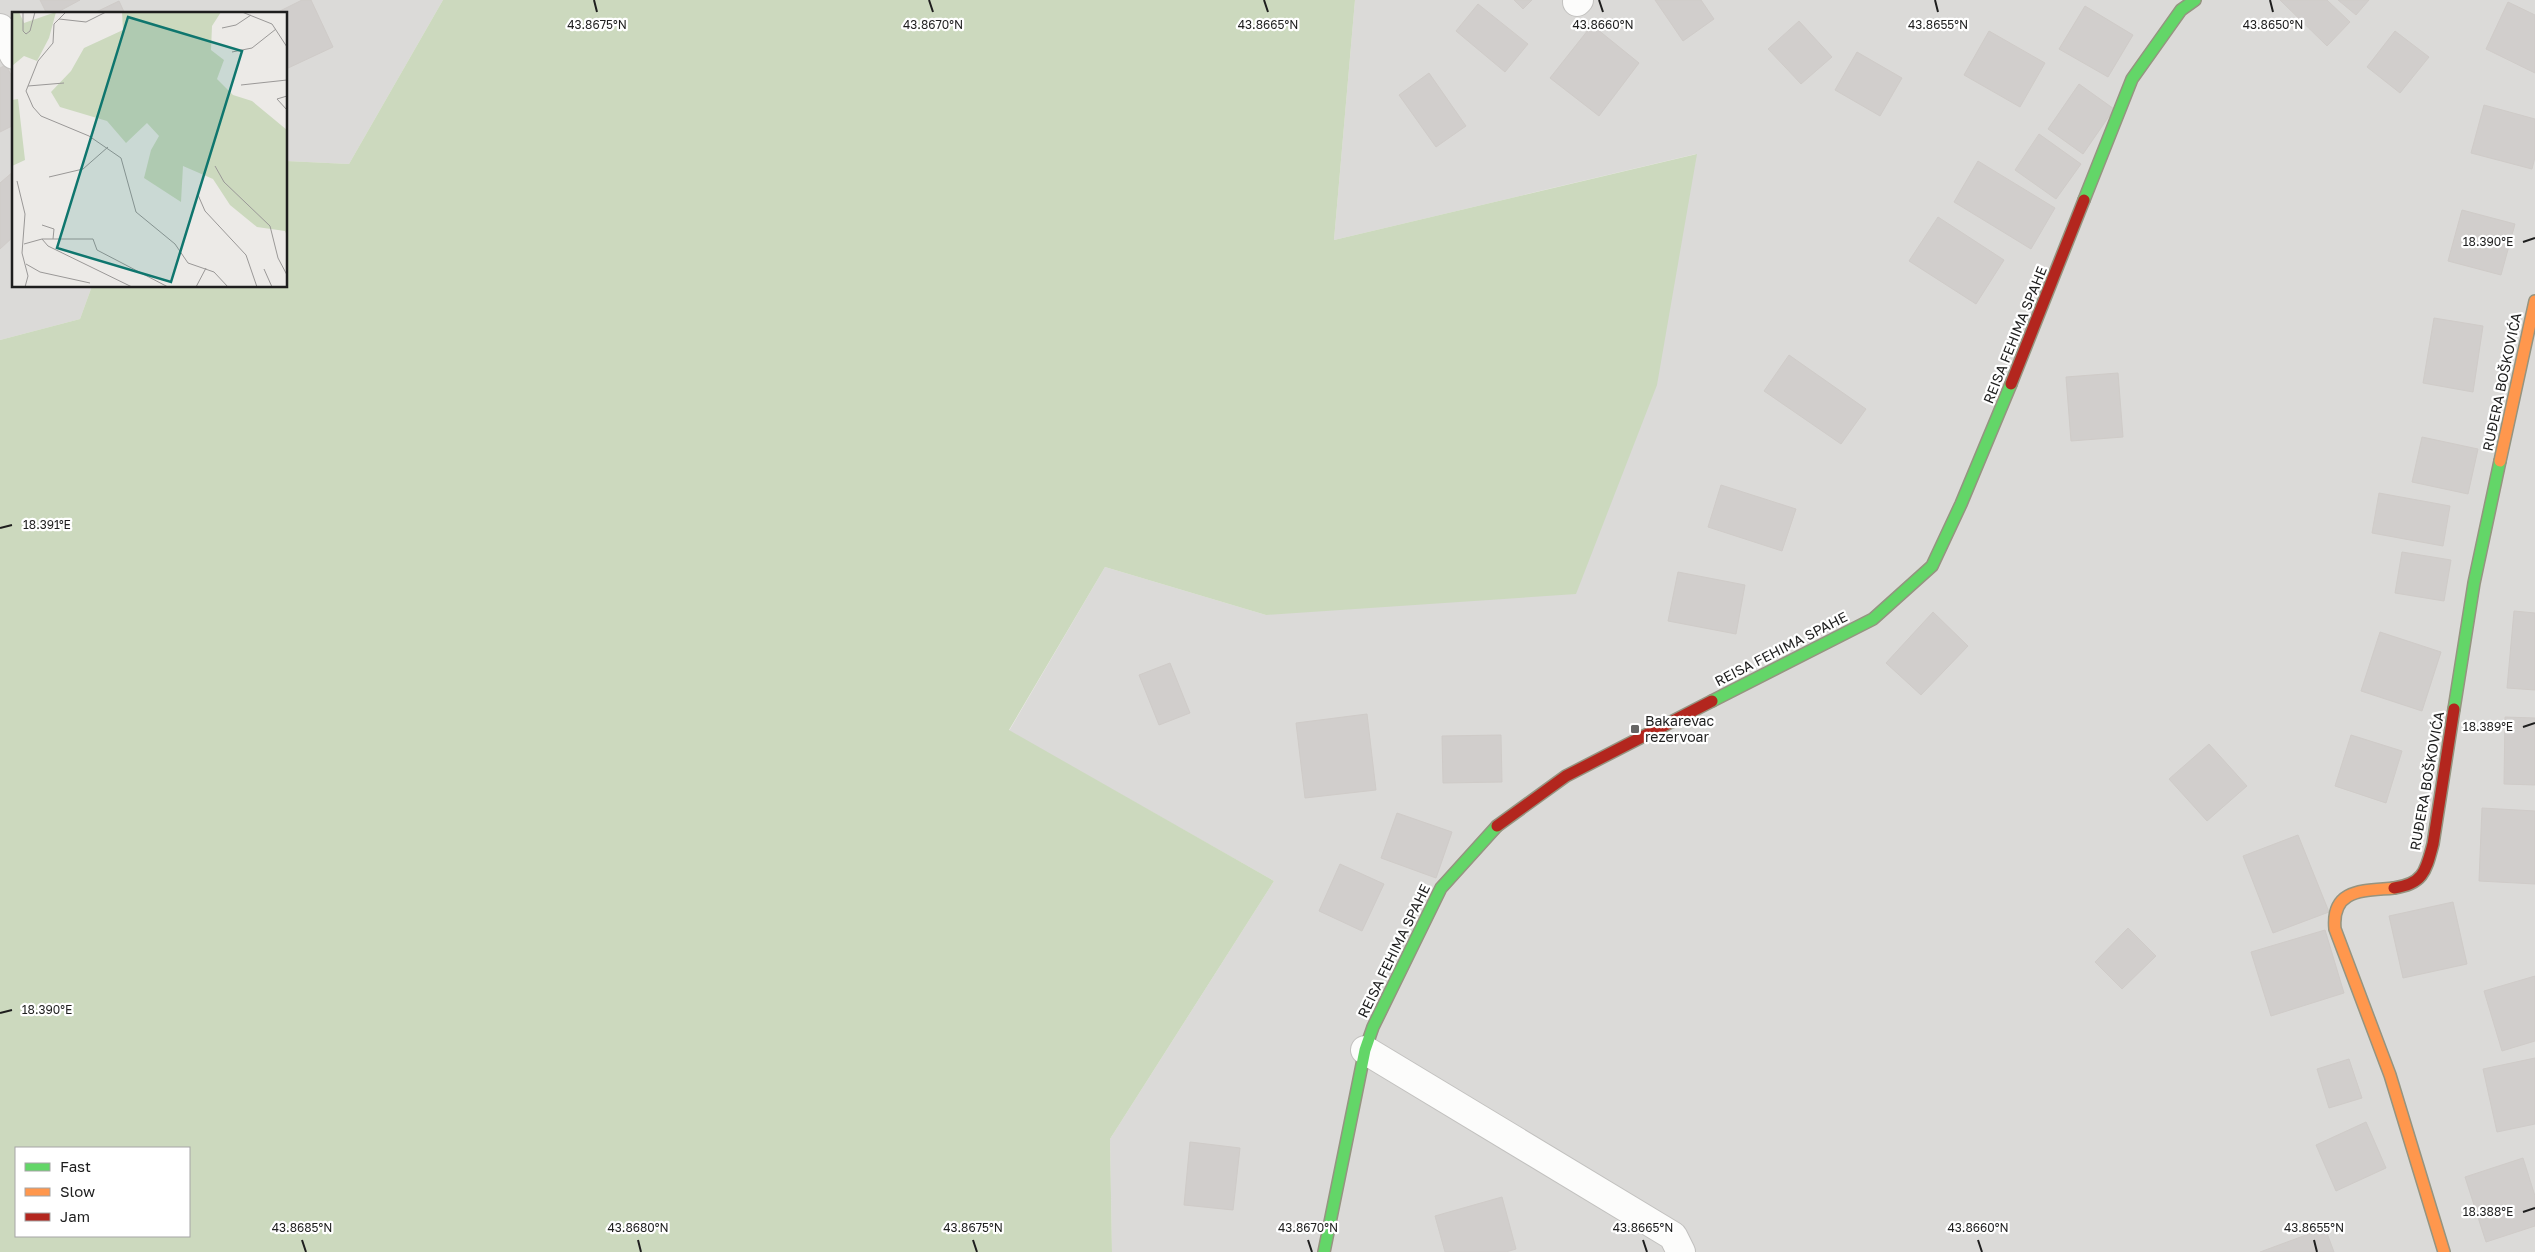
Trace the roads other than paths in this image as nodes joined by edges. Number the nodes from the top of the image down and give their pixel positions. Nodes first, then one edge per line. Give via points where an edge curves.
1 (2195, 0) edge
2 (0, 28) edge
3 (12, 51) edge
4 (2535, 301) edge
5 (1365, 1050) junction
6 (1324, 1252) edge
7 (1681, 1252) edge
8 (2444, 1252) edge

1 - 5 street, REISA FEHIMA SPAHE via 2181,10 2132,79 2031,336 1932,566 1873,619 1566,776 1498,825 1441,888 1373,1027
2 - 3 street
4 - 8 street, RUĐERA BOŠKOVIĆA via 2474,583 2427,865 2415,882 2345,898 2338,906 2335,919 2342,950 2369,1012 2409,1131
5 - 6 street, REISA FEHIMA SPAHE
5 - 7 street via 1673,1236

